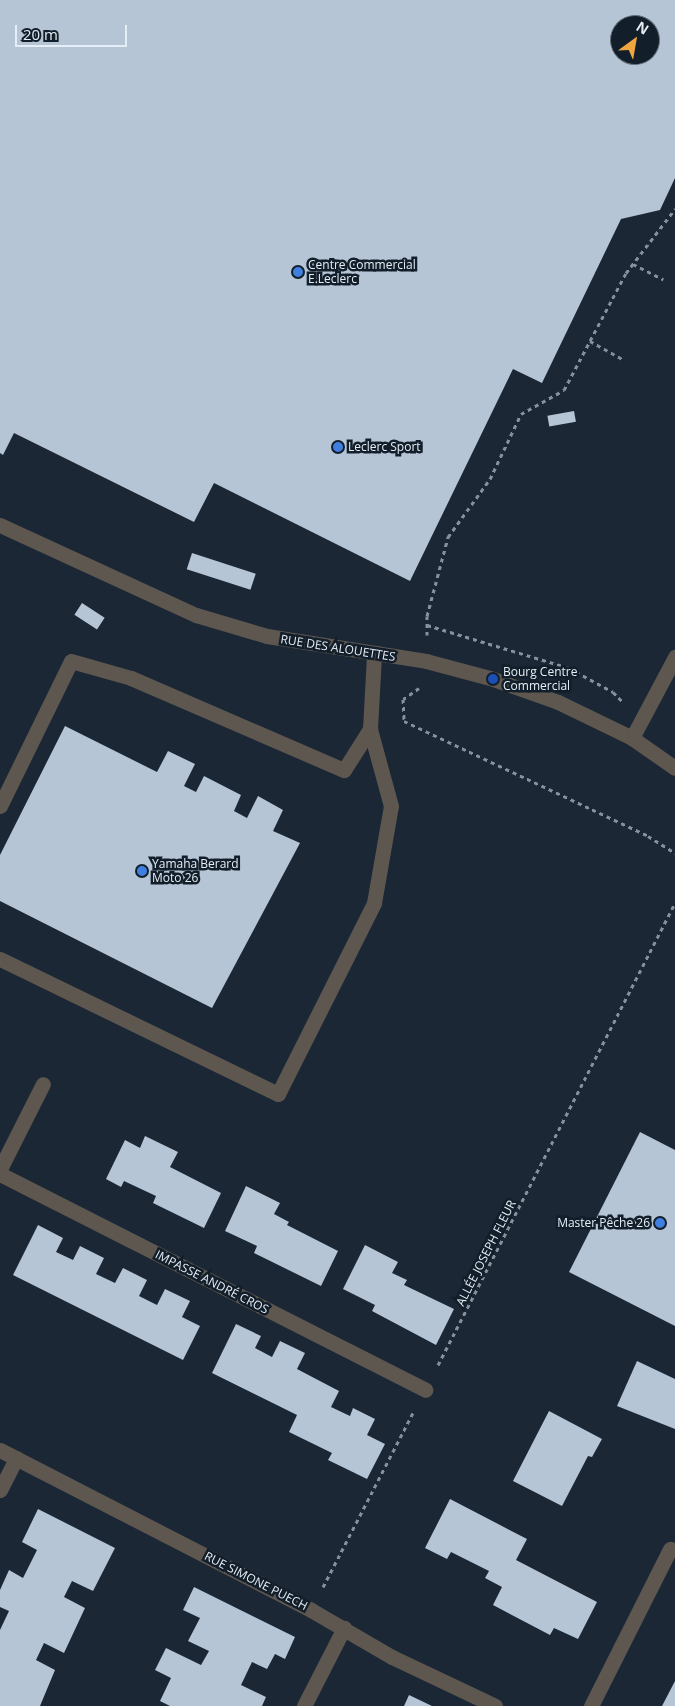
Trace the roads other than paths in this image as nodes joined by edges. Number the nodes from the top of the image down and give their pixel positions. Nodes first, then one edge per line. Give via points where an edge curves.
1 (0, 525) edge
2 (374, 654) junction
3 (674, 662) edge
4 (370, 729) junction
5 (632, 738) junction
6 (675, 768) edge
7 (0, 806) edge
8 (0, 959) edge
9 (44, 1084) dead end
10 (0, 1169) edge
11 (0, 1174) edge
12 (425, 1390) road end
13 (0, 1450) edge
14 (16, 1458) junction
15 (0, 1490) edge
16 (670, 1549) dead end
17 (344, 1628) junction
18 (304, 1706) edge
19 (495, 1706) edge
20 (590, 1706) edge

1 - 2 street, RUE DES ALOUETTES via 196,615 267,636
2 - 4 street
2 - 5 street, RUE DES ALOUETTES via 426,661 493,679 558,702
3 - 5 street
4 - 7 street via 344,770 131,678 71,661
4 - 8 street via 391,806 374,903 278,1094
5 - 6 street, RUE DES ALOUETTES
9 - 10 street
11 - 12 street, IMPASSE ANDRÉ CROS
13 - 14 street, RUE SIMONE PUECH
14 - 15 street
14 - 17 street, RUE SIMONE PUECH
16 - 20 street
17 - 18 street
17 - 19 street, RUE SIMONE PUECH via 392,1657

